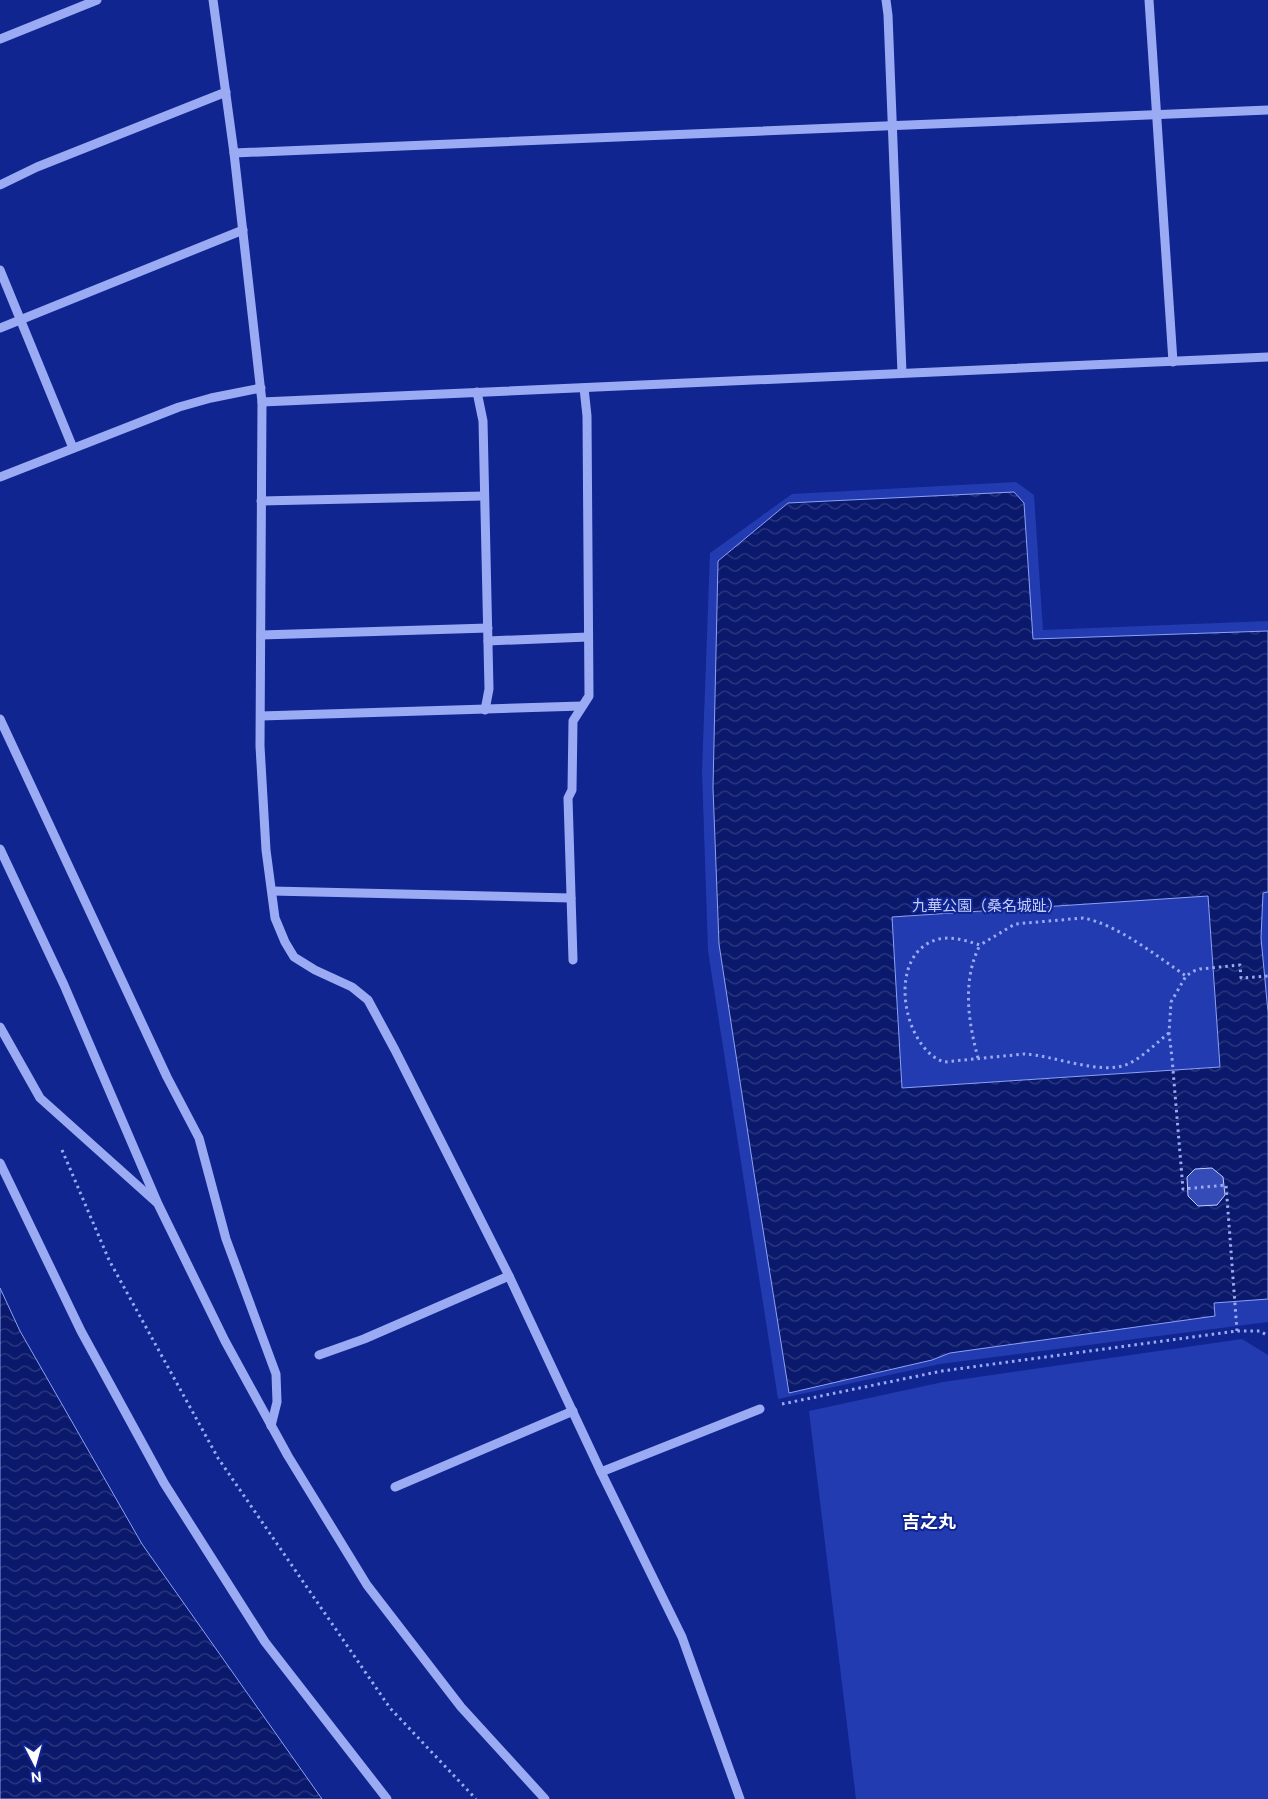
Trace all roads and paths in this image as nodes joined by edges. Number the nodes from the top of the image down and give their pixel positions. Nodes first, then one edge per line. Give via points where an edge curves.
1 (97, 0) edge
2 (213, 0) edge
3 (886, 0) edge
4 (1149, 0) edge
5 (0, 39) edge
6 (226, 92) junction
7 (1268, 110) edge
8 (1158, 115) junction
9 (892, 125) junction
10 (234, 153) junction
11 (0, 185) edge
12 (243, 230) junction
13 (0, 270) edge
14 (20, 319) junction
15 (0, 328) edge
16 (1268, 357) edge
17 (1173, 362) junction
18 (902, 373) junction
19 (261, 388) junction
20 (584, 388) junction
21 (477, 392) junction
22 (262, 402) junction
23 (73, 448) junction
24 (0, 477) edge
25 (484, 496) junction
26 (261, 501) junction
27 (488, 628) junction
28 (261, 634) junction
29 (588, 637) junction
30 (488, 641) junction
31 (582, 706) junction
32 (484, 710) junction
33 (261, 716) junction
34 (0, 719) edge
35 (0, 849) edge
36 (272, 891) junction
37 (571, 898) junction
38 (980, 945) junction
39 (573, 960) dead end
40 (1186, 976) junction
41 (1268, 976) edge
42 (0, 1028) edge
43 (1169, 1033) junction
44 (978, 1058) junction
45 (59, 1143) dead end
46 (0, 1163) edge
47 (158, 1204) junction
48 (509, 1276) junction
49 (1237, 1331) junction
50 (1268, 1336) edge
51 (319, 1355) dead end
52 (760, 1409) joint
53 (573, 1411) junction
54 (271, 1426) junction
55 (601, 1472) junction
56 (394, 1488) dead end
57 (387, 1799) edge
58 (476, 1799) edge
59 (545, 1799) edge
60 (740, 1799) edge

1 - 5 street
2 - 6 street
3 - 9 street
4 - 8 street
6 - 10 street
6 - 11 street via 37,167
7 - 8 street
8 - 9 street
8 - 17 street
9 - 10 street
9 - 18 street
10 - 12 street
12 - 14 street
12 - 19 street
13 - 14 street
14 - 15 street
14 - 23 street
16 - 17 street
17 - 18 street
18 - 20 street
19 - 22 street
19 - 23 street via 179,407
20 - 21 street
20 - 29 street via 587,416
21 - 22 street
21 - 25 street via 482,421
22 - 26 street
23 - 24 street
25 - 26 street
25 - 27 street
26 - 28 street
27 - 28 street
27 - 30 street
28 - 33 street
29 - 30 street
29 - 31 street via 589,696
30 - 32 street via 489,689
31 - 32 street
31 - 37 street via 573,721 572,790 568,798
32 - 33 street
33 - 36 street via 266,850
34 - 54 street via 163,1069 199,1138 226,1239 276,1374 277,1402
35 - 47 street via 64,985
36 - 37 street
36 - 48 street via 275,918 294,957 368,1000
37 - 39 street
38 - 40 path via 1015,924 1091,919 1115,930
38 - 44 path via 974,957 968,1009
38 - 44 path via 952,938 923,946 914,954 908,967 905,991 907,1012 927,1051 944,1062
40 - 41 path via 1200,969 1240,965 1241,978
40 - 43 path via 1171,1002
42 - 47 street via 40,1098
43 - 44 path via 1126,1065 1103,1068 1036,1055
43 - 49 path via 1183,1189 1226,1185
45 - 58 path via 109,1260 218,1458 390,1708
46 - 57 street via 80,1331 164,1483 265,1642
47 - 54 street
48 - 51 street via 364,1339
48 - 53 street
49 - 50 path via 1260,1331
49 - 52 path via 942,1371
52 - 55 street
53 - 55 street
53 - 56 street
54 - 59 street via 367,1585 462,1707
55 - 60 street via 682,1637

